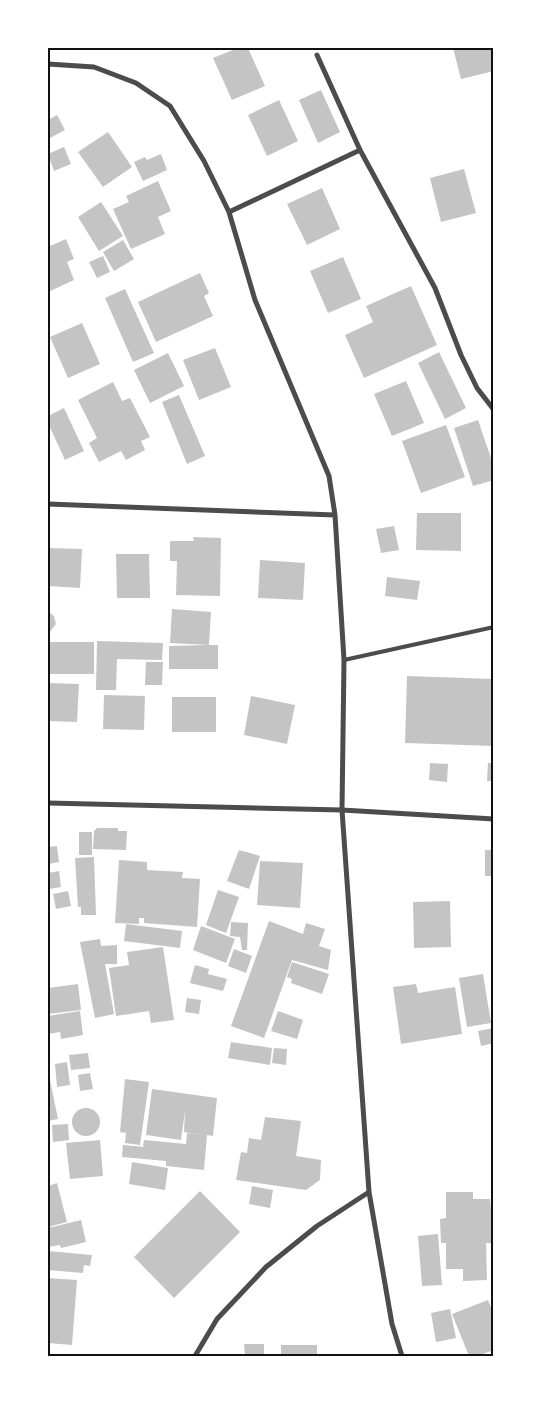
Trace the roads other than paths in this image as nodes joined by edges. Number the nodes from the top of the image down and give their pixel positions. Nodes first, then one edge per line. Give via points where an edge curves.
1 (317, 55) dead end
2 (48, 64) edge
3 (360, 150) junction
4 (229, 212) junction
5 (494, 410) edge
6 (48, 504) edge
7 (335, 515) junction
8 (494, 627) edge
9 (344, 660) junction
10 (48, 803) edge
11 (342, 810) junction
12 (494, 819) edge
13 (369, 1192) junction
14 (195, 1356) edge
15 (402, 1356) edge

1 - 3 street
2 - 4 street via 94,67 136,83 170,106 204,161
3 - 4 street
3 - 5 street via 434,288 477,388
4 - 7 street via 254,300 329,476
6 - 7 street
7 - 9 street
8 - 9 lane
9 - 11 street
10 - 11 street
11 - 12 street
11 - 13 street
13 - 14 street via 317,1226 266,1267 217,1319
13 - 15 street via 392,1324

